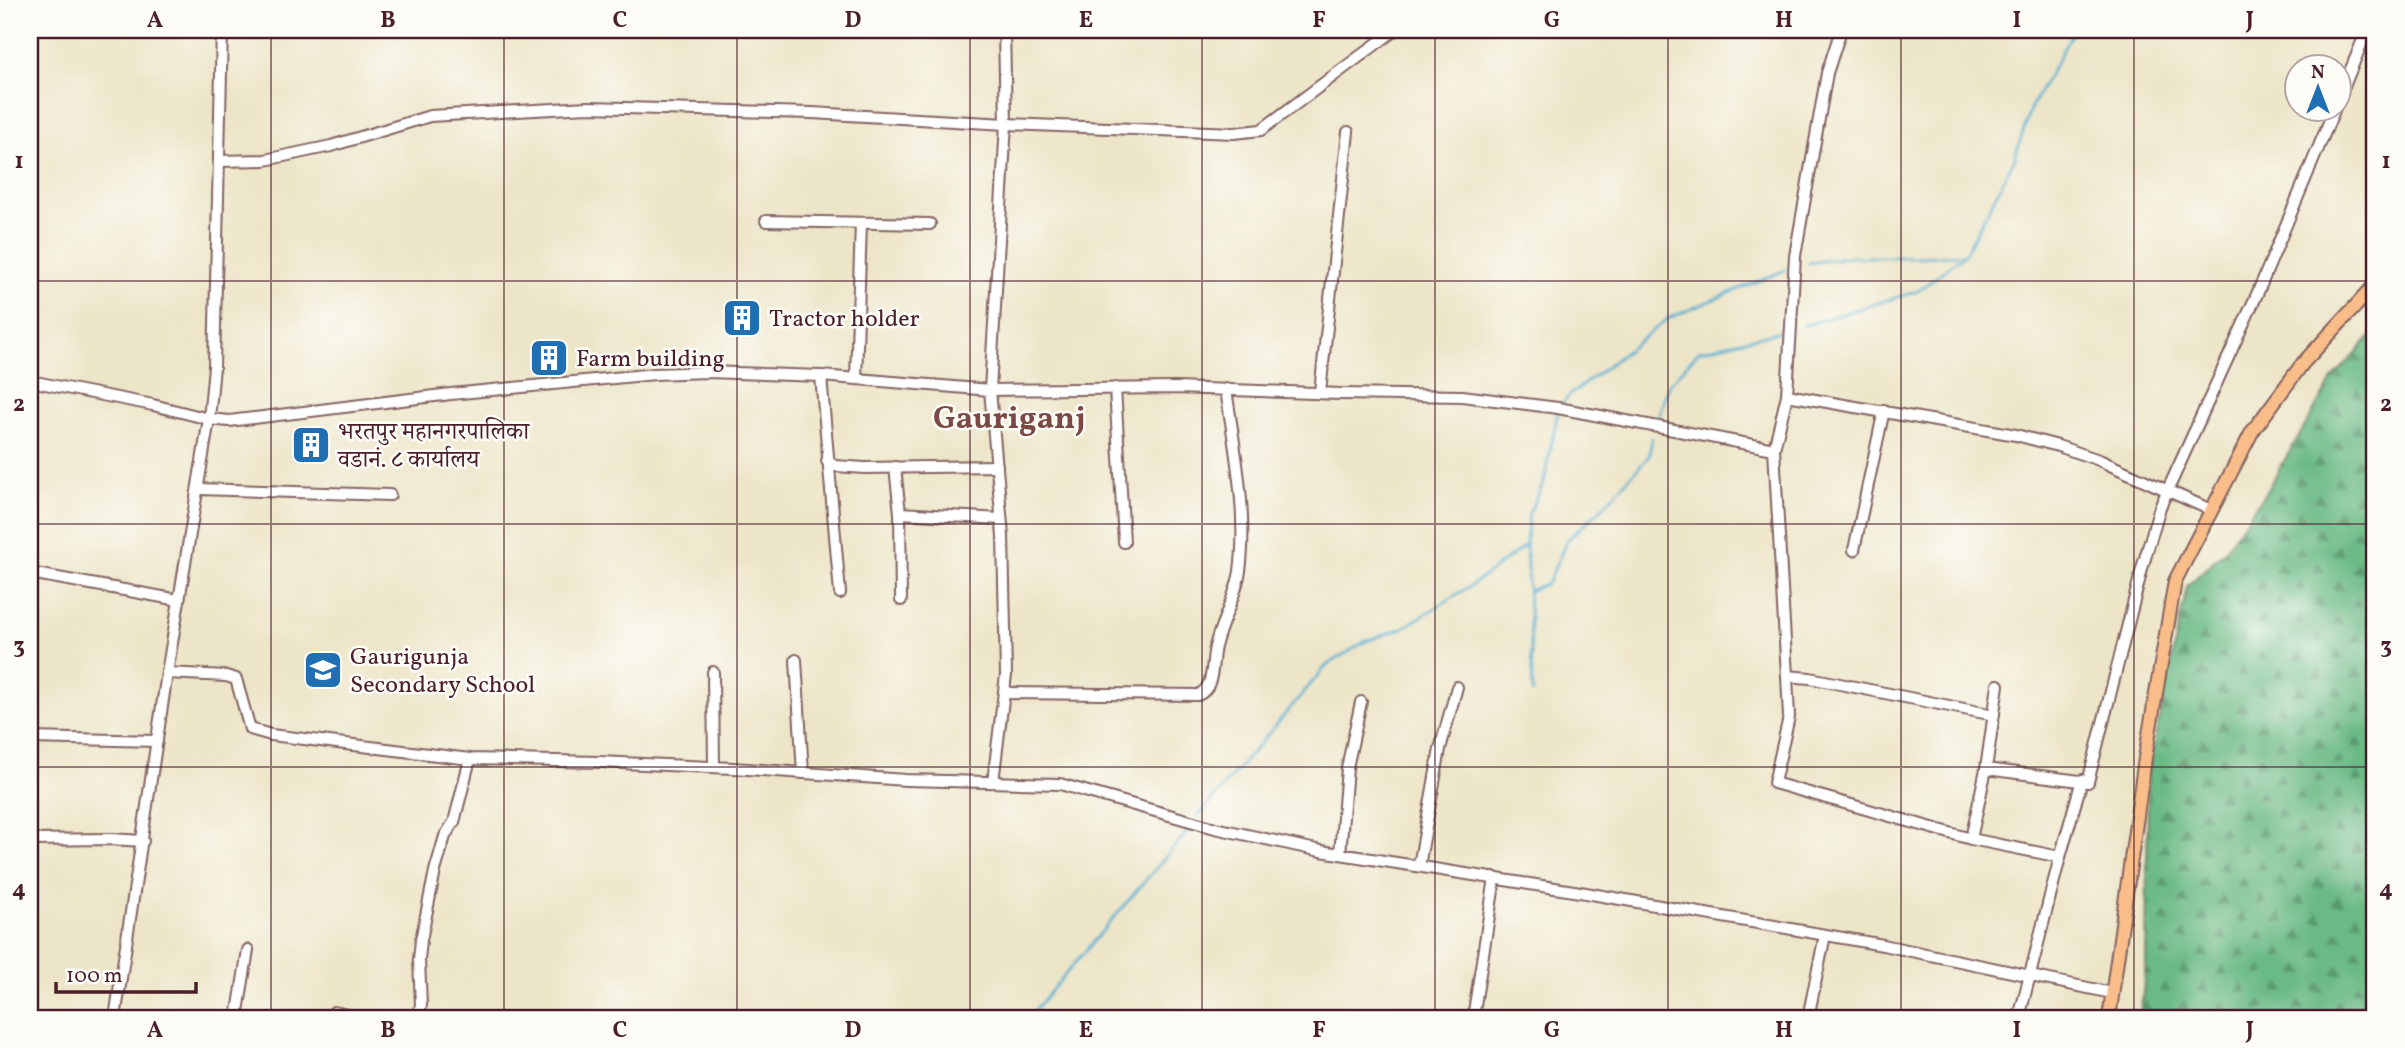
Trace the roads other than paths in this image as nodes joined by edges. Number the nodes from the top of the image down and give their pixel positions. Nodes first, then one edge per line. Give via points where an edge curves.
1 (222, 30) edge
2 (1004, 30) edge
3 (1395, 30) edge
4 (1841, 30) edge
5 (2367, 30) edge
6 (2352, 68) edge
7 (2329, 122) edge
8 (1006, 124) junction
9 (1348, 132) dead end
10 (219, 161) junction
11 (766, 221) dead end
12 (861, 223) junction
13 (930, 224) dead end
14 (2375, 285) edge
15 (821, 376) junction
16 (856, 379) junction
17 (30, 381) edge
18 (1115, 388) junction
19 (1226, 389) junction
20 (990, 390) junction
21 (1320, 392) junction
22 (1787, 395) junction
23 (1884, 411) junction
24 (209, 419) junction
25 (1774, 449) junction
26 (827, 461) junction
27 (997, 466) junction
28 (895, 467) junction
29 (198, 489) junction
30 (2166, 490) junction
31 (390, 495) dead end
32 (2211, 510) junction
33 (900, 513) junction
34 (1002, 519) junction
35 (1124, 542) dead end
36 (1854, 550) dead end
37 (30, 573) edge
38 (840, 593) dead end
39 (179, 600) junction
40 (901, 600) dead end
41 (796, 660) dead end
42 (713, 672) dead end
43 (167, 673) junction
44 (1787, 676) junction
45 (1998, 685) dead end
46 (1457, 687) dead end
47 (1004, 693) junction
48 (1361, 702) dead end
49 (1994, 715) junction
50 (30, 738) edge
51 (157, 741) junction
52 (470, 759) junction
53 (714, 767) junction
54 (1986, 769) junction
55 (803, 773) junction
56 (2082, 780) junction
57 (993, 782) junction
58 (1971, 839) junction
59 (30, 840) edge
60 (143, 841) junction
61 (1340, 854) junction
62 (2060, 858) junction
63 (1419, 866) junction
64 (1495, 878) junction
65 (1825, 935) junction
66 (248, 950) dead end
67 (2030, 975) junction
68 (2112, 993) junction
69 (334, 1012) dead end
70 (115, 1018) edge
71 (237, 1018) edge
72 (362, 1018) edge
73 (417, 1018) edge
74 (1473, 1018) edge
75 (1808, 1018) edge
76 (2019, 1018) edge
77 (2109, 1018) edge

1 - 10 street
2 - 8 street
3 - 8 street via 1261,130 1234,133
4 - 22 street via 1827,73 1795,256
5 - 6 street
7 - 30 street via 2258,292
8 - 10 street via 750,111 588,107 488,111 430,116 265,160
8 - 20 street
9 - 21 street
10 - 24 street
11 - 12 street
12 - 13 street
12 - 16 street
14 - 32 main road via 2303,363 2263,415
15 - 16 street
15 - 24 street via 654,374 229,421
15 - 26 street
16 - 20 street
17 - 24 street
18 - 19 street
18 - 20 street
18 - 35 street
19 - 21 street
19 - 47 street via 1241,518 1241,560 1204,692
20 - 27 street
21 - 25 street via 1493,398
22 - 23 street
22 - 25 street
23 - 30 street via 2058,446
23 - 36 street
24 - 29 street
25 - 44 street
26 - 28 street via 835,467
26 - 38 street
27 - 28 street
27 - 34 street
28 - 33 street
29 - 31 street
29 - 39 street
30 - 32 street
30 - 56 street via 2088,782
32 - 68 main road via 2175,580
33 - 34 street
33 - 40 street
34 - 47 street
37 - 39 street
39 - 43 street
41 - 55 street
42 - 53 street
43 - 51 street
43 - 52 street via 236,679 250,729 260,733
44 - 49 street
44 - 58 street via 1789,717 1774,783
45 - 49 street
46 - 63 street via 1440,748
47 - 57 street
48 - 61 street via 1347,768
49 - 54 street
50 - 51 street
51 - 60 street
52 - 53 street
52 - 73 street via 454,822 435,871 421,940
53 - 55 street
54 - 56 street
54 - 58 street
55 - 57 street
56 - 62 street
57 - 61 street via 1060,784 1215,828
58 - 62 street
59 - 60 street
60 - 70 street
61 - 63 street
62 - 67 street
63 - 64 street
64 - 65 street
64 - 74 street
65 - 67 street
65 - 75 street
66 - 71 street
67 - 68 street
67 - 76 street
68 - 77 main road
69 - 72 street

